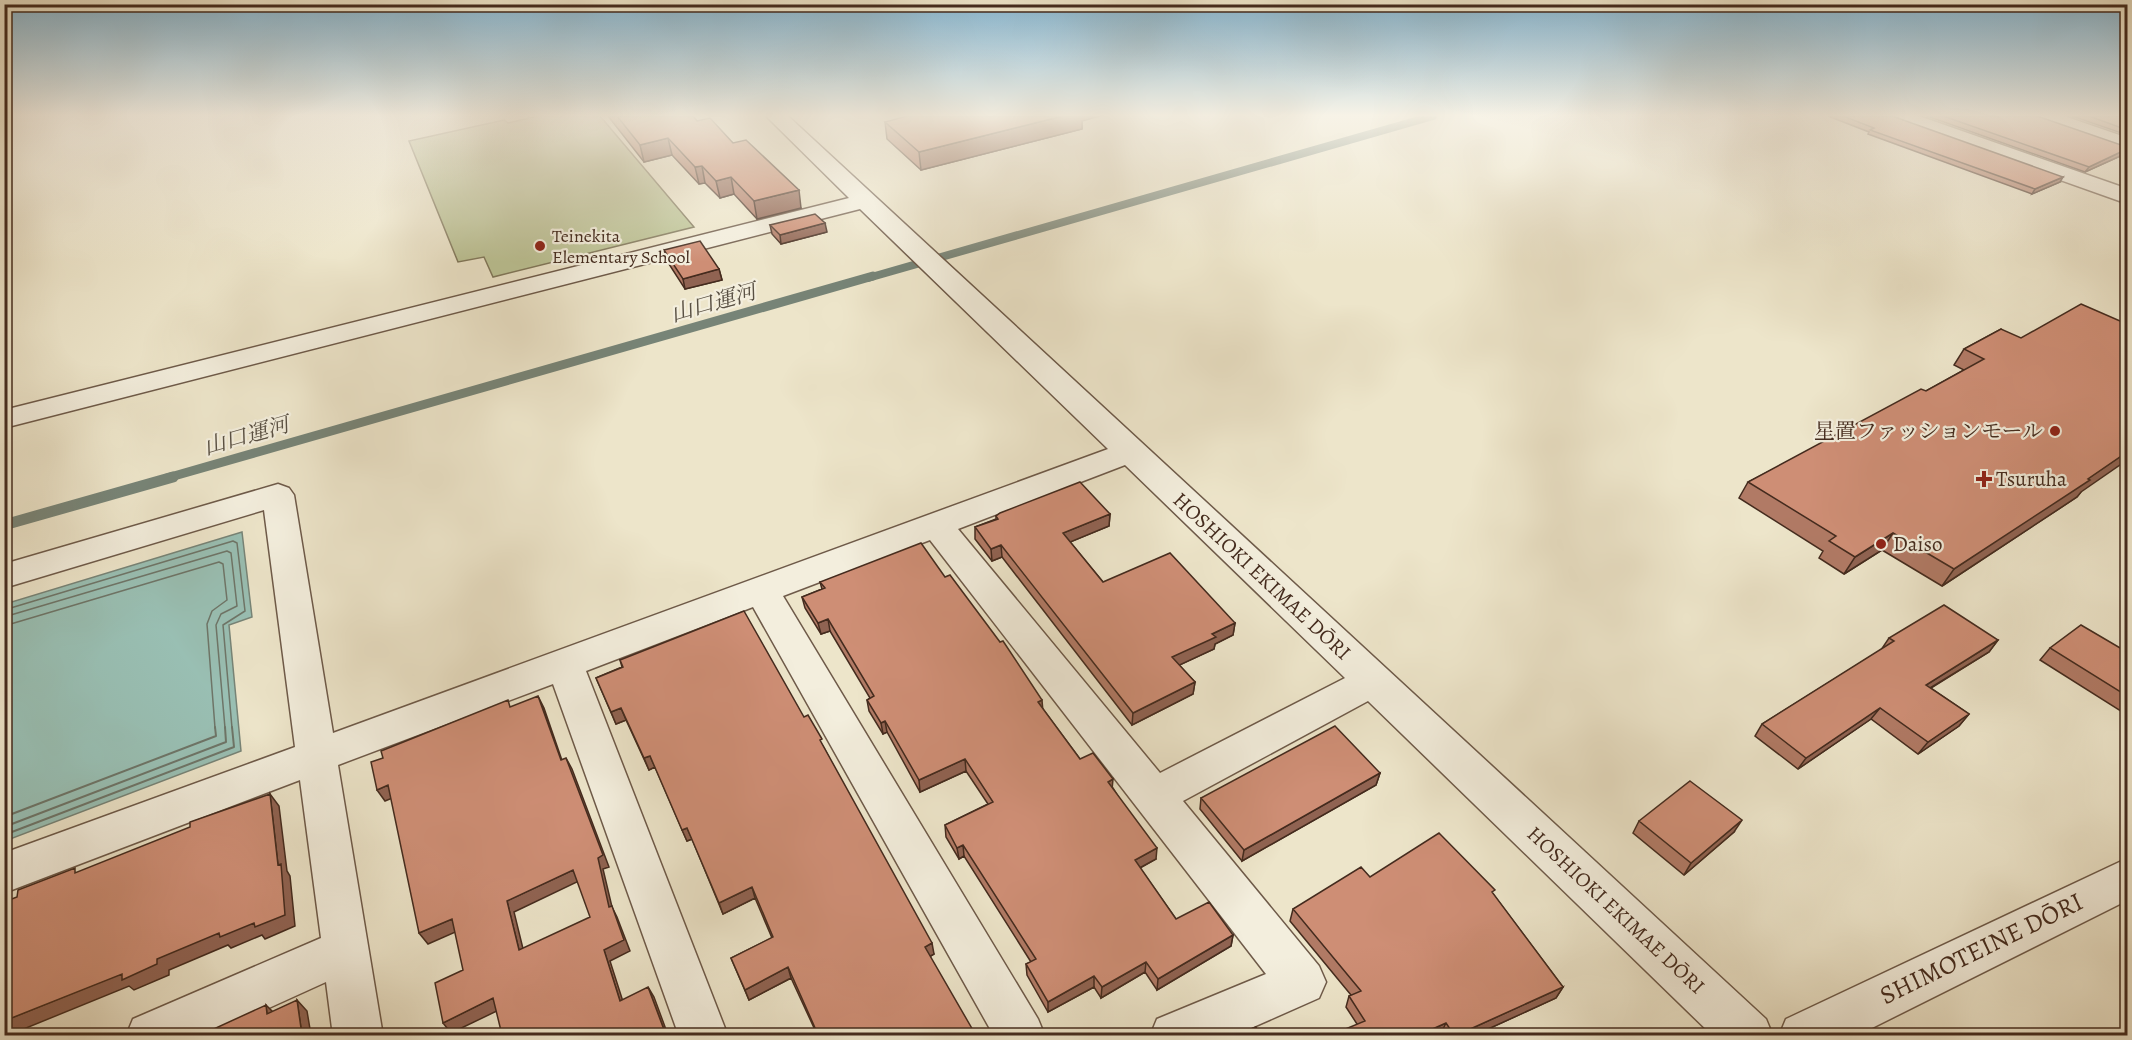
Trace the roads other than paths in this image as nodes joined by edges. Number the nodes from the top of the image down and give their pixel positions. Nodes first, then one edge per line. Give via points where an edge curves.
1 (826, 165) edge
2 (2034, 165) edge
3 (2127, 197) edge
4 (865, 201) junction
5 (4, 419) edge
6 (1131, 452) junction
7 (937, 526) junction
8 (4, 576) edge
9 (762, 591) junction
10 (565, 665) junction
11 (1374, 681) junction
12 (315, 757) junction
13 (1153, 798) junction
14 (4, 873) edge
15 (2127, 878) edge
16 (344, 951) junction
17 (150, 1035) edge
18 (358, 1035) edge
19 (704, 1035) edge
20 (1021, 1035) edge
21 (1174, 1035) edge
22 (1749, 1035) edge
23 (1803, 1035) edge

1 - 4 street, HOSHIOKI EKIMAE DŌRI
2 - 3 street
4 - 5 street
4 - 6 street, HOSHIOKI EKIMAE DŌRI
6 - 7 street
6 - 11 street, HOSHIOKI EKIMAE DŌRI
7 - 9 street
7 - 13 street
8 - 12 street via 278,495
9 - 10 street
9 - 20 street
10 - 12 street
10 - 19 street
11 - 13 street
11 - 22 street, HOSHIOKI EKIMAE DŌRI
12 - 14 street
12 - 16 street
13 - 21 street via 1302,982
15 - 23 street, SHIMOTEINE DŌRI
16 - 17 street
16 - 18 street

